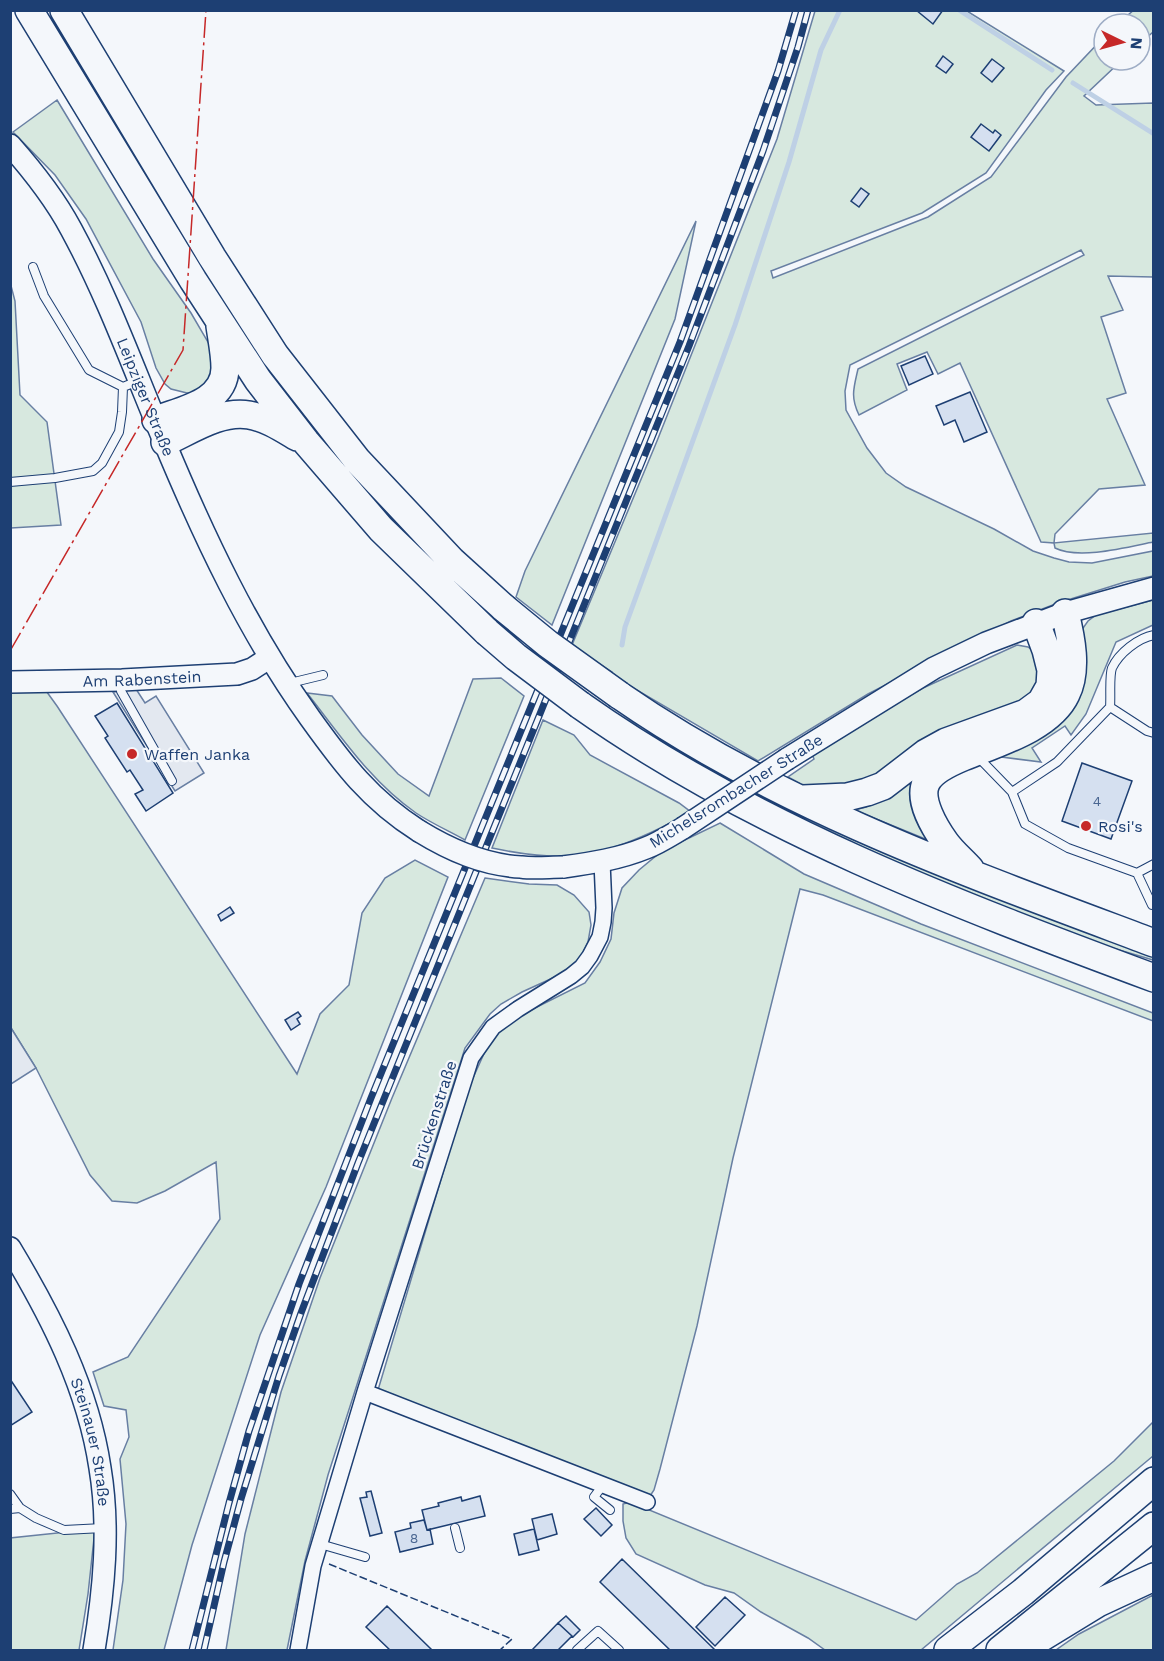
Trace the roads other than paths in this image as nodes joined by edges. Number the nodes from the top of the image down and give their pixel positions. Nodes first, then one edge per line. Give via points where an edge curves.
1 (29, 10) edge
2 (64, 10) edge
3 (10, 144) edge
4 (33, 267) dead end
5 (219, 322) junction
6 (131, 384) junction
7 (160, 431) junction
8 (306, 442) junction
9 (10, 482) edge
10 (1154, 588) edge
11 (1065, 612) junction
12 (1036, 623) junction
13 (1154, 634) edge
14 (269, 658) junction
15 (323, 675) dead end
16 (122, 680) junction
17 (10, 682) edge
18 (286, 684) junction
19 (1110, 707) junction
20 (1154, 734) edge
21 (973, 753) junction
22 (172, 781) dead end
23 (1012, 792) junction
24 (799, 800) junction
25 (602, 862) junction
26 (1154, 864) edge
27 (1137, 873) junction
28 (974, 874) junction
29 (1154, 905) edge
30 (1154, 944) edge
31 (1154, 978) edge
32 (10, 1248) edge
33 (365, 1392) junction
34 (1154, 1481) edge
35 (603, 1485) junction
36 (10, 1494) edge
37 (647, 1503) dead end
38 (20, 1508) junction
39 (10, 1509) edge
40 (610, 1510) dead end
41 (1154, 1526) edge
42 (105, 1528) junction
43 (455, 1528) dead end
44 (320, 1545) junction
45 (460, 1548) dead end
46 (364, 1557) dead end
47 (1154, 1577) edge
48 (94, 1650) edge
49 (298, 1650) edge
50 (577, 1650) edge
51 (619, 1650) edge
52 (948, 1650) edge
53 (1000, 1650) edge
54 (1020, 1650) edge

1 - 5 highway
2 - 24 highway, bridge via 275,355 357,460 452,561 548,644 644,712
3 - 6 main road, Leipziger Straße via 71,228 108,304
4 - 6 lane via 44,296 89,370
5 - 7 highway via 225,368 220,387
5 - 8 highway
6 - 7 main road, Leipziger Straße
6 - 9 lane via 119,432 102,464 93,471
7 - 8 highway via 238,414 270,422
7 - 14 main road, Leipziger Straße via 231,589
8 - 31 highway, bridge via 381,529 487,632 619,732 787,827 912,884
10 - 11 main road, Michelsrombacher Straße
11 - 12 main road, Michelsrombacher Straße
11 - 21 highway via 1072,667 1067,693 1037,726
12 - 24 highway via 1052,670 1050,686 1041,702 1026,714 946,742 883,786 847,797
12 - 25 main road, Michelsrombacher Straße, bridge via 934,668 683,828 648,847
13 - 19 lane via 1125,651 1112,669
14 - 16 main road, Am Rabenstein via 237,674
14 - 18 main road, Michelsrombacher Straße
15 - 18 lane
16 - 17 main road, Am Rabenstein
16 - 22 lane via 121,691
18 - 25 main road, Michelsrombacher Straße, bridge via 359,782 398,818 441,845 498,865 522,868
19 - 20 lane
19 - 23 lane via 1057,762
21 - 23 lane
21 - 28 highway via 940,768 926,783 924,799 945,842
23 - 27 lane via 1025,824 1068,849
24 - 28 highway
25 - 33 street, Brückenstraße via 603,922 590,956 571,976 493,1027 471,1058
26 - 27 lane
27 - 29 lane
28 - 30 highway
32 - 42 main road, Steinauer Straße via 36,1290 73,1370 98,1456
33 - 35 street
33 - 44 street, Brückenstraße
34 - 52 highway
35 - 37 street
35 - 40 lane via 594,1497
36 - 38 lane
38 - 39 lane
38 - 42 lane via 64,1530
41 - 53 highway
42 - 48 main road, Steinauer Straße via 104,1574
43 - 45 lane
44 - 46 lane
44 - 49 street, Brückenstraße
47 - 54 highway via 1098,1604
50 - 51 lane via 598,1631

